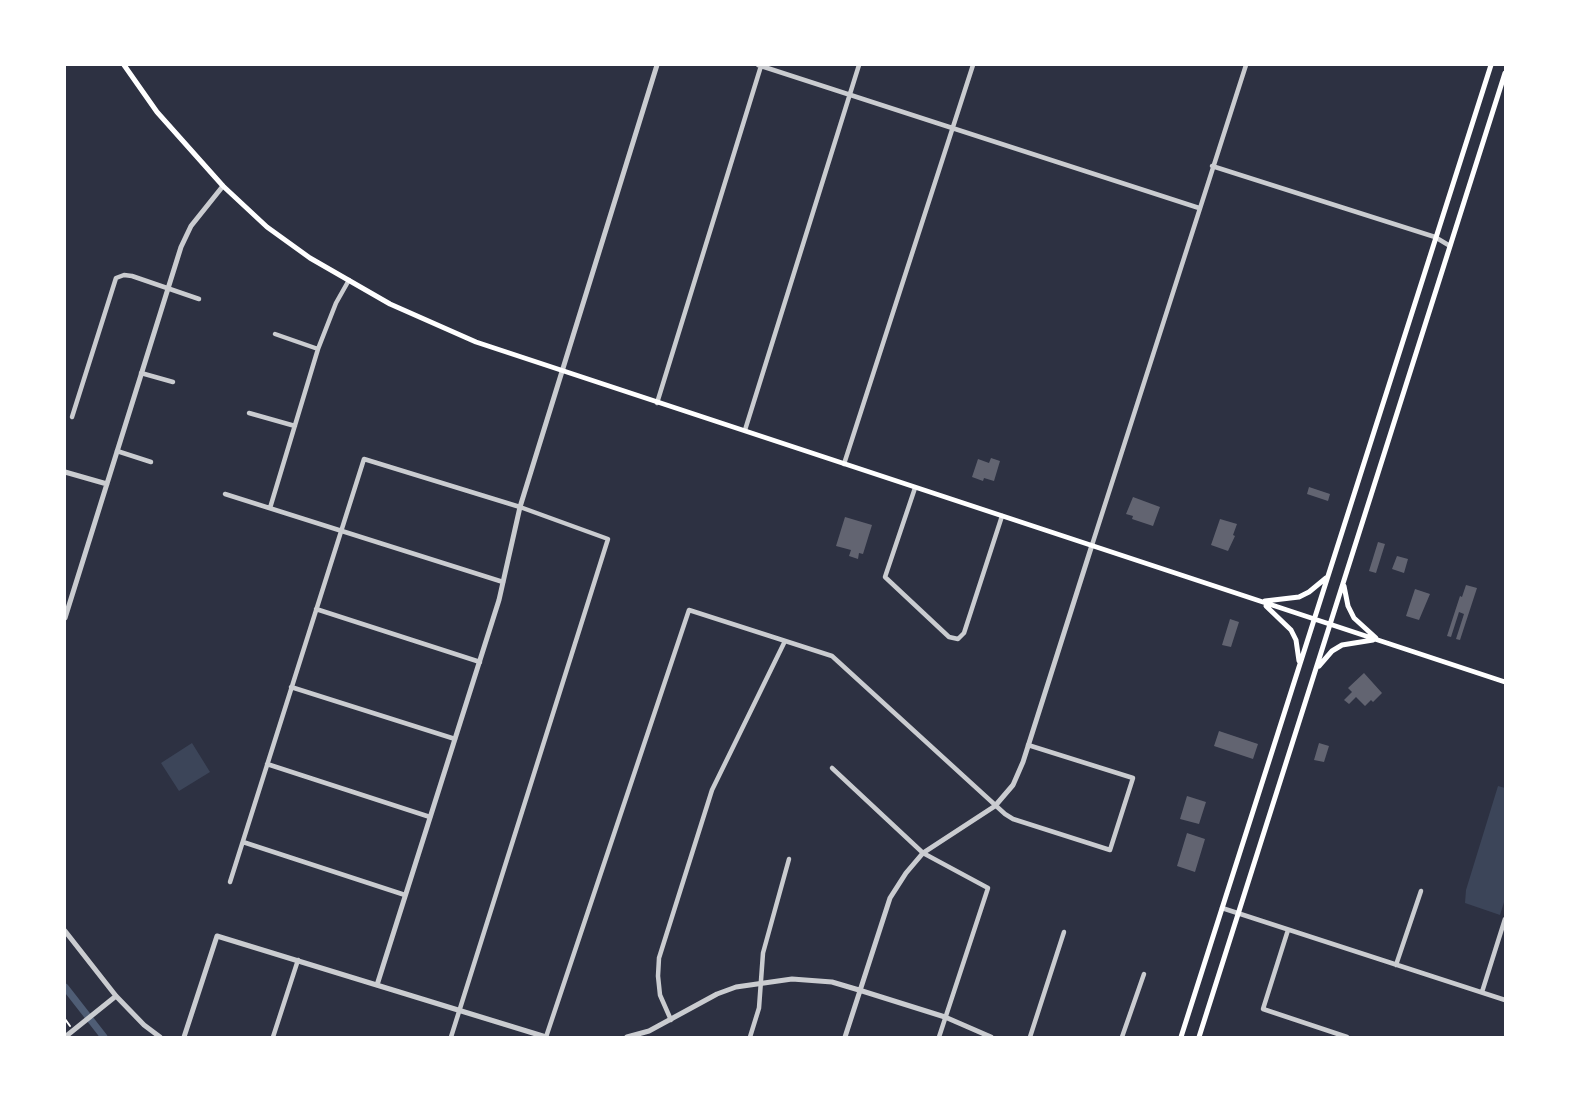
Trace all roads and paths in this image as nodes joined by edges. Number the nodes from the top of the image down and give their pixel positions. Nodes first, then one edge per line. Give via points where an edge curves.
1 (124, 65) edge
2 (657, 65) edge
3 (760, 65) edge
4 (859, 65) edge
5 (973, 65) edge
6 (1246, 65) edge
7 (1491, 65) edge
8 (1505, 74) edge
9 (849, 94) junction
10 (953, 127) junction
11 (1212, 166) junction
12 (223, 186) junction
13 (1199, 208) junction
14 (1435, 237) junction
15 (1450, 246) junction
16 (349, 280) junction
17 (169, 290) junction
18 (199, 299) dead end
19 (275, 334) dead end
20 (318, 349) junction
21 (562, 371) junction
22 (141, 373) junction
23 (173, 382) dead end
24 (657, 403) junction
25 (249, 413) dead end
26 (72, 417) dead end
27 (295, 426) junction
28 (745, 430) junction
29 (117, 451) junction
30 (151, 462) dead end
31 (844, 464) junction
32 (65, 472) edge
33 (107, 484) junction
34 (915, 488) junction
35 (225, 494) dead end
36 (270, 508) junction
37 (520, 508) junction
38 (1002, 516) junction
39 (341, 531) junction
40 (1092, 545) junction
41 (1328, 576) junction
42 (1344, 581) junction
43 (503, 582) junction
44 (1261, 601) junction
45 (316, 609) junction
46 (65, 618) edge
47 (1314, 619) junction
48 (1330, 625) junction
49 (1378, 640) junction
50 (785, 641) junction
51 (480, 662) junction
52 (1299, 667) junction
53 (1315, 672) junction
54 (1505, 682) edge
55 (291, 687) junction
56 (455, 738) junction
57 (1028, 745) junction
58 (267, 764) junction
59 (832, 768) dead end
60 (995, 806) junction
61 (430, 817) junction
62 (243, 842) junction
63 (923, 853) junction
64 (789, 859) dead end
65 (230, 882) dead end
66 (1421, 891) dead end
67 (405, 895) junction
68 (1222, 908) junction
69 (1238, 913) junction
70 (1505, 919) edge
71 (1289, 930) junction
72 (65, 931) edge
73 (1064, 932) dead end
74 (298, 960) junction
75 (1396, 965) junction
76 (1144, 974) dead end
77 (760, 982) junction
78 (377, 985) junction
79 (859, 990) junction
80 (1482, 992) junction
81 (116, 996) junction
82 (1505, 1000) edge
83 (458, 1011) junction
84 (946, 1017) junction
85 (672, 1021) junction
86 (65, 1037) edge
87 (160, 1037) edge
88 (184, 1037) edge
89 (273, 1037) edge
90 (451, 1037) edge
91 (544, 1037) edge
92 (627, 1037) edge
93 (750, 1037) edge
94 (845, 1037) edge
95 (939, 1037) edge
96 (991, 1037) edge
97 (1030, 1037) edge
98 (1122, 1037) edge
99 (1181, 1037) edge
100 (1199, 1037) edge
101 (1347, 1037) edge

1 - 12 main road via 157,112
2 - 21 street
3 - 9 street
3 - 24 street
4 - 9 street
5 - 10 street
6 - 11 street
7 - 14 main road
8 - 15 main road
9 - 10 street
9 - 28 street
10 - 13 street
10 - 31 street
11 - 13 street
11 - 14 street
12 - 16 main road via 267,227
12 - 17 street via 191,226
13 - 40 street
14 - 15 street
14 - 41 main road
15 - 42 main road
16 - 20 street
16 - 21 main road via 390,304 476,342
17 - 18 street
17 - 22 street
17 - 26 street via 132,276 116,278
19 - 20 street
20 - 27 street
21 - 24 main road
21 - 37 street
22 - 23 street
22 - 29 street
24 - 28 main road
25 - 27 street
27 - 36 street
28 - 31 main road
29 - 30 street
29 - 33 street
31 - 34 main road
32 - 33 street
33 - 46 street
34 - 38 main road
34 - 38 street via 885,577 949,637 958,639 964,633
35 - 36 street
36 - 39 street
37 - 39 street via 364,459
37 - 43 street
37 - 83 street via 608,539
38 - 40 main road
39 - 43 street
39 - 45 street
40 - 44 main road
40 - 57 street
41 - 44 main road via 1299,597
41 - 47 main road
42 - 48 main road
42 - 49 main road via 1354,618
43 - 51 street
44 - 47 main road
44 - 52 main road via 1291,629
45 - 51 street
45 - 55 street
47 - 48 main road
47 - 52 main road
48 - 49 main road
48 - 53 main road
49 - 53 main road via 1342,645
49 - 54 main road
50 - 60 street via 832,656
50 - 85 street via 712,790 659,958 660,995
50 - 91 street via 689,610
51 - 56 street
52 - 68 main road
53 - 69 main road
55 - 56 street
55 - 58 street
56 - 61 street
57 - 60 street via 1013,785
57 - 60 street via 1133,778 1110,850 1013,819
58 - 61 street
58 - 62 street
59 - 63 street
60 - 63 street
61 - 67 street
62 - 65 street
62 - 67 street
63 - 79 street via 890,898
63 - 84 street via 988,888
64 - 77 street via 763,953
66 - 75 street
67 - 78 street
68 - 69 street
68 - 99 main road
69 - 71 street
69 - 100 main road
70 - 80 street
71 - 75 street
71 - 101 street via 1263,1009
72 - 81 street
73 - 97 street
74 - 78 street
74 - 88 street via 217,936
74 - 89 street
75 - 80 street
76 - 98 street
77 - 79 street via 815,980
77 - 85 street via 717,994
77 - 93 street via 759,1008
78 - 83 street
79 - 84 street
79 - 94 street
80 - 82 street
81 - 86 street
81 - 87 street
83 - 90 street
83 - 91 street
84 - 95 street
84 - 96 street
85 - 92 street

